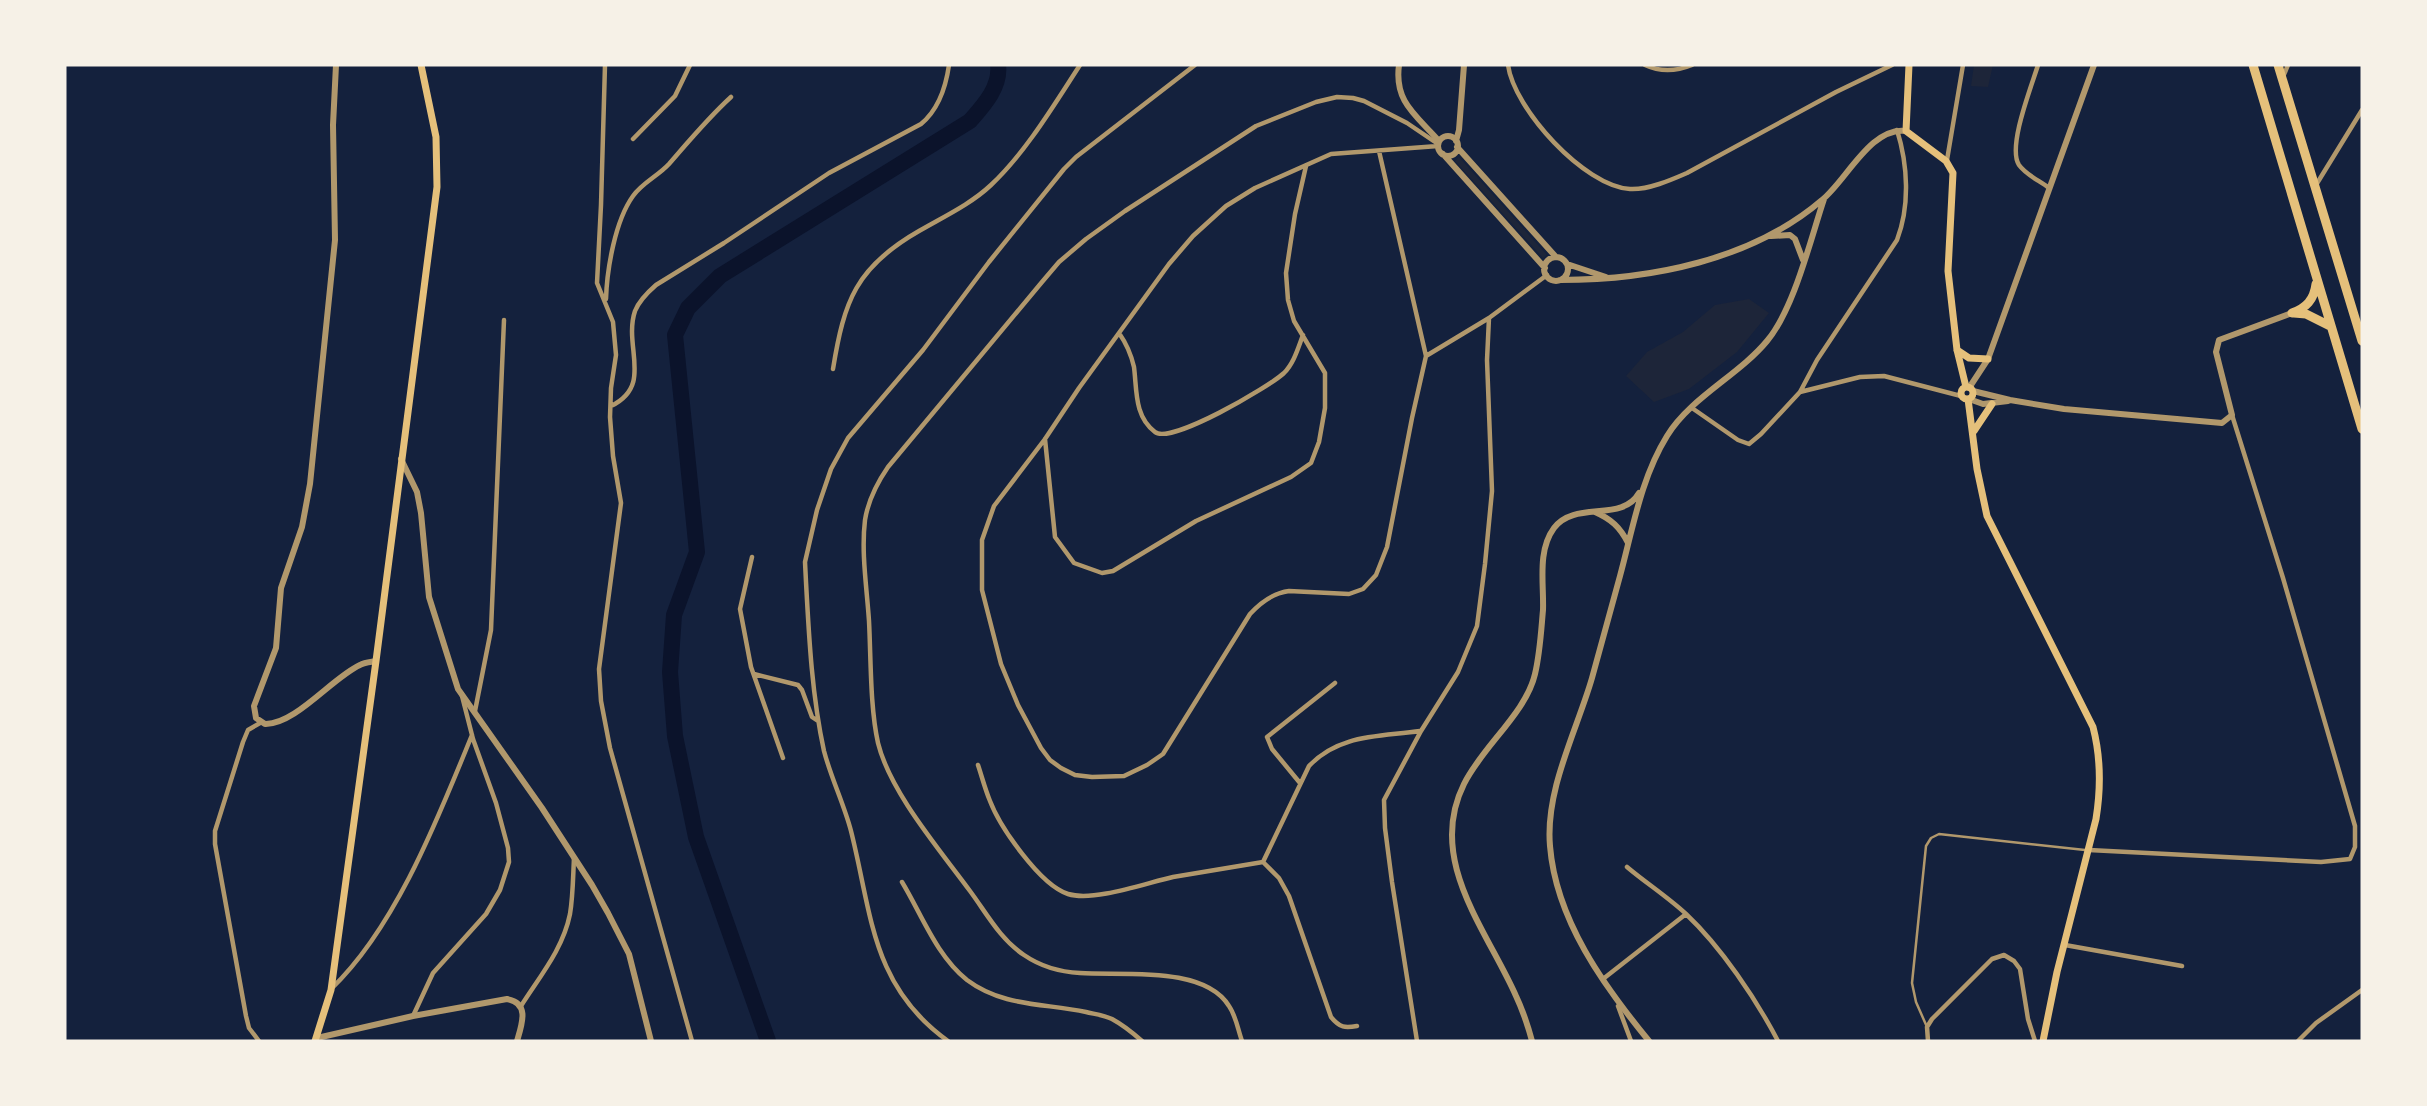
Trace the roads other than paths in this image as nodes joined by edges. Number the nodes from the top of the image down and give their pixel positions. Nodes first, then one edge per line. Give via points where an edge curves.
1 (336, 65) edge
2 (421, 65) edge
3 (605, 65) edge
4 (690, 65) edge
5 (949, 65) edge
6 (1080, 65) edge
7 (1195, 65) edge
8 (1399, 65) edge
9 (1464, 65) edge
10 (1508, 65) edge
11 (1645, 65) edge
12 (1692, 65) edge
13 (1892, 65) edge
14 (1909, 65) edge
15 (1964, 65) edge
16 (2038, 65) edge
17 (2094, 65) edge
18 (2253, 65) edge
19 (2278, 65) edge
20 (2288, 65) edge
21 (2283, 79) junction
22 (731, 97) dead end
23 (2362, 110) edge
24 (1897, 130) junction
25 (1906, 131) junction
26 (633, 139) dead end
27 (1439, 143) junction
28 (1457, 144) junction
29 (1379, 151) junction
30 (1443, 154) junction
31 (1946, 161) junction
32 (1306, 165) junction
33 (2316, 186) junction
34 (2049, 188) junction
35 (1824, 199) junction
36 (1770, 237) junction
37 (1556, 257) junction
38 (1803, 260) junction
39 (1567, 264) junction
40 (1546, 272) junction
41 (1611, 279) junction
42 (2317, 279) junction
43 (1560, 280) junction
44 (606, 300) junction
45 (2292, 313) junction
46 (1489, 318) junction
47 (504, 320) dead end
48 (2330, 326) junction
49 (1119, 333) junction
50 (1303, 334) junction
51 (2362, 341) edge
52 (1957, 350) junction
53 (1426, 356) junction
54 (1988, 359) junction
55 (833, 369) dead end
56 (1800, 392) junction
57 (1968, 393) junction
58 (2010, 400) junction
59 (1992, 404) junction
60 (611, 406) junction
61 (1692, 408) junction
62 (2232, 415) junction
63 (2362, 429) edge
64 (1974, 432) junction
65 (1045, 439) junction
66 (401, 458) junction
67 (1646, 481) junction
68 (1593, 512) junction
69 (1628, 543) junction
70 (752, 557) dead end
71 (376, 661) junction
72 (754, 674) junction
73 (1335, 683) dead end
74 (462, 696) junction
75 (475, 711) junction
76 (819, 721) junction
77 (260, 723) junction
78 (1421, 731) junction
79 (472, 734) junction
80 (783, 758) dead end
81 (978, 765) dead end
82 (1300, 783) junction
83 (2089, 850) junction
84 (574, 858) junction
85 (1263, 862) junction
86 (1627, 867) dead end
87 (901, 882) dead end
88 (1686, 914) junction
89 (2064, 945) junction
90 (2182, 966) dead end
91 (1603, 979) junction
92 (331, 990) junction
93 (2362, 990) edge
94 (1614, 998) junction
95 (521, 1006) junction
96 (413, 1016) junction
97 (1357, 1026) dead end
98 (1927, 1027) junction
99 (316, 1039) edge
100 (259, 1041) edge
101 (517, 1041) edge
102 (651, 1041) edge
103 (692, 1041) edge
104 (948, 1041) edge
105 (1142, 1041) edge
106 (1242, 1041) edge
107 (1417, 1041) edge
108 (1532, 1041) edge
109 (1631, 1041) edge
110 (1649, 1041) edge
111 (1778, 1041) edge
112 (1928, 1041) edge
113 (2035, 1041) edge
114 (2043, 1041) edge
115 (2298, 1041) edge

1 - 77 street via 335,240 321,389 302,527 282,588 276,648 254,706
2 - 66 main road via 436,137 437,187
3 - 44 street via 597,284
4 - 26 street via 675,96
5 - 60 street via 938,102 920,124 829,173 648,292 638,305 631,334 633,386 628,396
6 - 55 street via 1041,124 992,184 893,247 865,274 846,308
7 - 76 street via 1064,169 923,350 858,424 839,454 817,510 805,562
8 - 27 street via 1400,95
9 - 28 street
10 - 13 street via 1512,85 1529,113 1560,147 1602,181 1633,189 1687,173
11 - 12 street via 1663,70
14 - 25 main road
15 - 31 street
16 - 34 street via 2018,133 2017,161
17 - 34 street
18 - 42 highway
19 - 21 highway
20 - 21 street
21 - 33 highway
22 - 44 street via 666,167 633,195 621,216
23 - 33 street
24 - 25 street
24 - 35 street via 1866,151
24 - 56 street via 1905,197 1897,240 1816,360
25 - 31 main road
27 - 28 street via 1448,136
27 - 29 street
27 - 30 street
27 - 106 street via 1364,101 1327,99 1256,126 1136,204 1059,262 888,467 876,485 866,519 878,744 898,788 986,915 1012,946 1045,966 1078,973 1173,977 1210,988 1231,1008
28 - 30 street via 1452,154
28 - 37 street
29 - 32 street via 1331,154
29 - 53 street
30 - 40 street
31 - 52 main road via 1953,173 1948,271
32 - 49 street via 1255,188 1210,220 1178,252
32 - 50 street via 1286,273 1288,300
33 - 51 highway
34 - 54 street
35 - 36 street
35 - 38 street
36 - 38 street via 1790,235
36 - 41 street via 1713,258
37 - 39 street
37 - 40 street
38 - 61 street via 1782,319 1767,341
39 - 41 street
39 - 43 street via 1568,272
40 - 43 street
40 - 46 street
41 - 43 street
42 - 45 highway via 2308,304
42 - 48 highway
44 - 60 street via 616,355
45 - 48 highway via 2306,314
45 - 62 street via 2219,340 2216,352
46 - 53 street
46 - 78 street via 1492,491 1480,605 1464,660
47 - 75 street via 491,630
48 - 63 highway
49 - 50 street via 1132,359 1138,407 1160,436 1200,423 1280,376 1293,361
49 - 65 street
50 - 65 street via 1325,373 1326,387 1319,442 1311,463 1196,521 1113,571 1102,573 1074,563 1055,537
52 - 54 main road via 1969,358
52 - 57 main road
53 - 65 street via 1387,547 1376,575 1363,589 1349,594 1289,591 1265,599 1250,614 1163,754 1124,776 1075,775 1050,760 1001,664 982,590 982,541 991,513
54 - 57 street
56 - 57 street via 1860,377 1884,376
56 - 61 street via 1749,444
57 - 58 street
57 - 59 street via 1983,404
57 - 64 main road
58 - 59 street
58 - 62 street via 2218,423
59 - 64 main road
60 - 103 street via 621,512 599,669 601,701
61 - 67 street via 1668,435
62 - 83 street via 2355,826 2353,853 2350,859 2321,863
64 - 83 main road via 1987,516 2094,727 2101,777
66 - 71 main road
66 - 74 street via 419,503 433,612
67 - 68 street via 1629,505
67 - 69 street
68 - 69 street via 1612,521
68 - 108 street via 1566,519 1548,539 1534,677 1525,701 1469,774 1455,806 1453,849 1462,891 1516,996
69 - 91 street via 1559,777 1550,836 1558,891
70 - 72 street via 740,609
71 - 77 street via 359,665 276,723
71 - 92 main road
72 - 76 street via 797,685 812,717
72 - 80 street
73 - 82 street via 1267,738
74 - 75 street
74 - 79 street
75 - 84 street
76 - 104 street via 880,954 905,999
77 - 100 street via 248,730 243,742 215,831 246,1016
78 - 82 street via 1343,741 1320,754
78 - 107 street via 1388,789 1384,807
79 - 92 street via 405,883 360,960
79 - 96 street via 496,803 509,862 486,914 433,973
81 - 85 street via 1004,827 1039,874 1065,893 1111,892
82 - 85 street
83 - 89 main road
83 - 98 lane via 1939,834 1931,838 1926,846 1912,983
84 - 95 street via 563,936
84 - 102 street via 629,954
85 - 97 street via 1289,896 1331,1017 1340,1027
86 - 88 street
87 - 105 street via 934,940 967,979 992,995 1017,1003 1110,1018
88 - 91 street
88 - 111 street via 1728,962
89 - 90 street
89 - 114 main road
91 - 94 street
92 - 99 main road
93 - 115 street
94 - 109 street
94 - 110 street
95 - 96 street via 507,999
95 - 101 street
96 - 99 street
98 - 112 street
98 - 113 street via 1992,959 2004,955 2020,969

